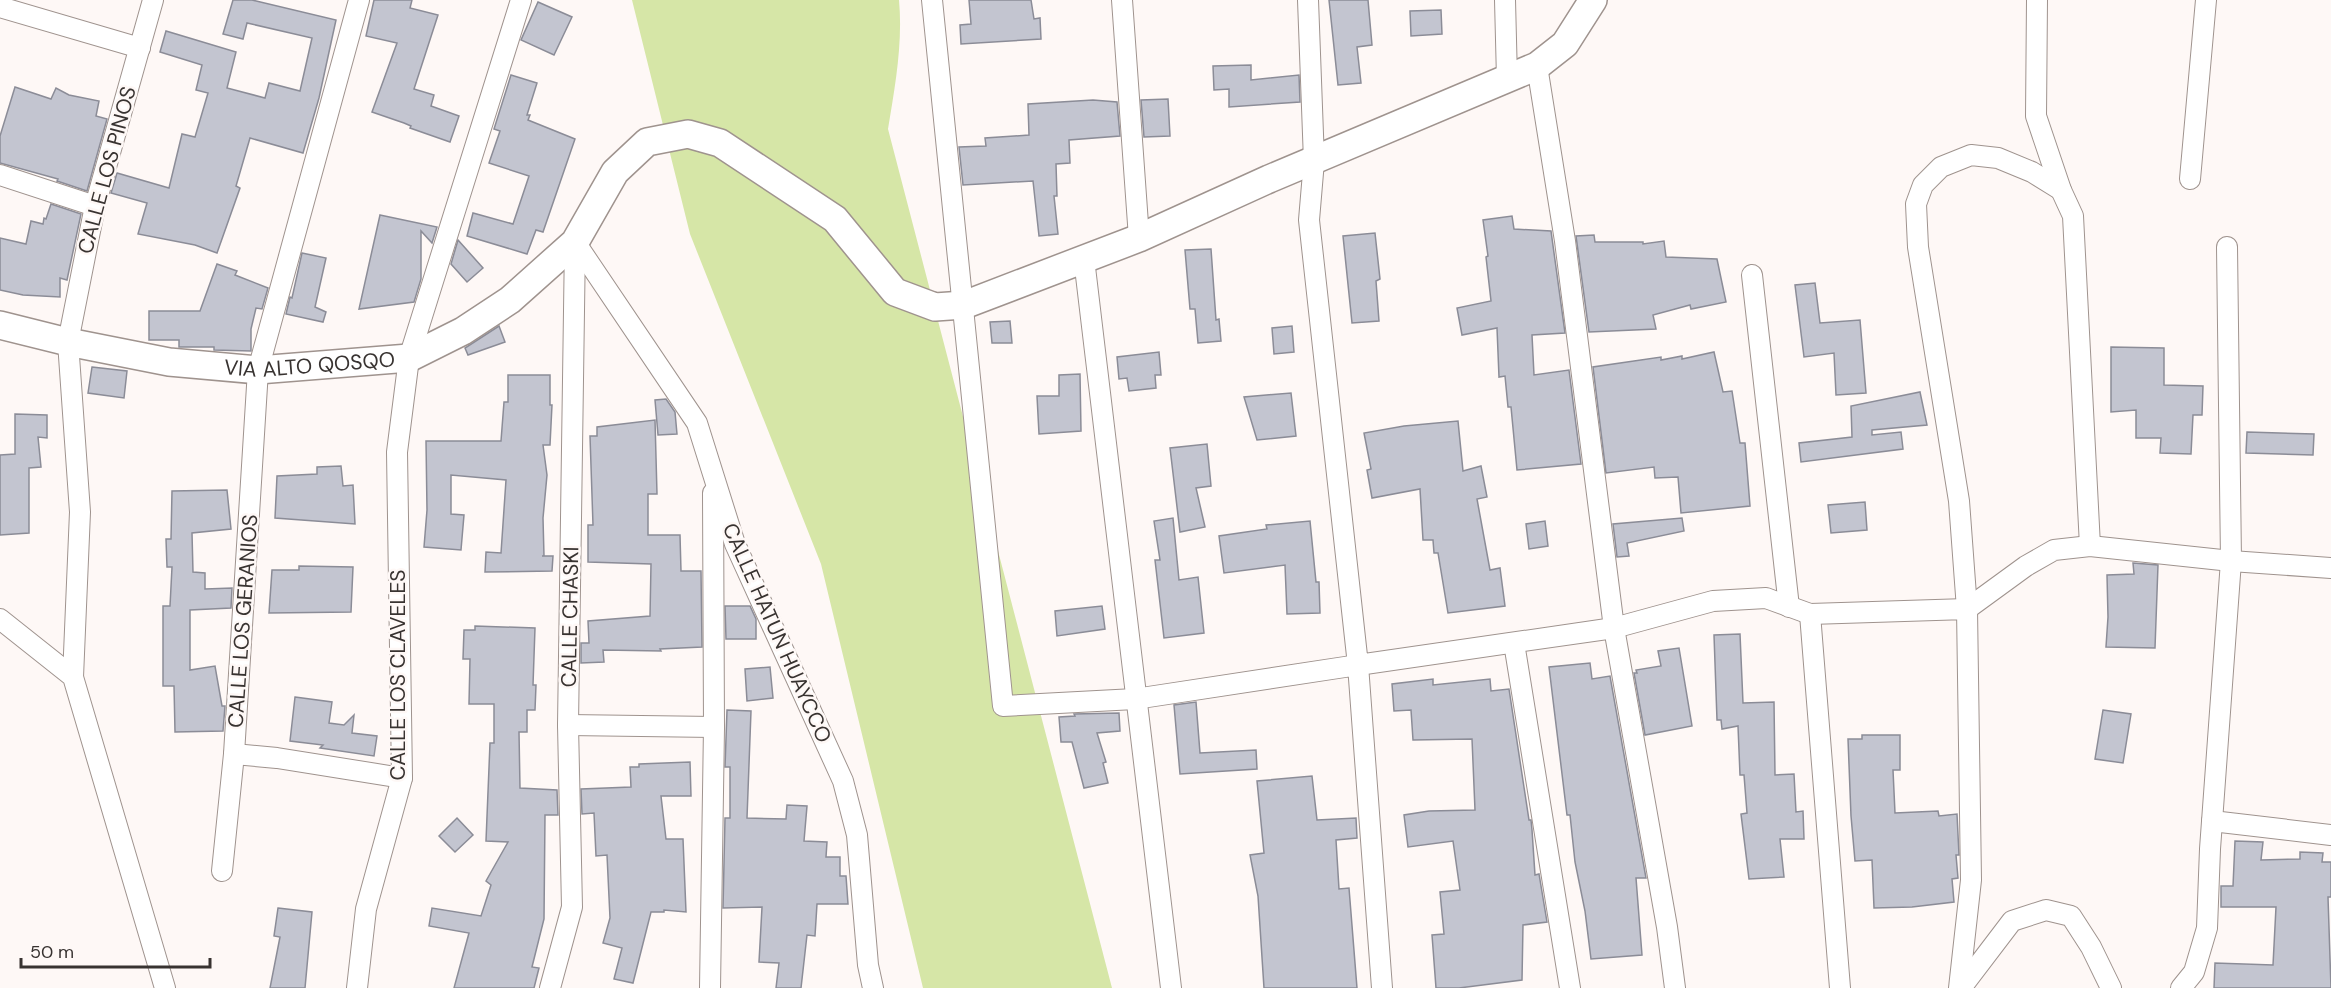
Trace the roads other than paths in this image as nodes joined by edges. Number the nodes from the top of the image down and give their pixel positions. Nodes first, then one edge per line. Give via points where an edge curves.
1 (153, 0) edge
2 (359, 0) edge
3 (521, 0) edge
4 (932, 0) edge
5 (1122, 0) edge
6 (1308, 0) edge
7 (1505, 0) edge
8 (1593, 0) edge
9 (2037, 0) edge
10 (2206, 0) edge
11 (0, 7) edge
12 (140, 48) junction
13 (1537, 66) junction
14 (1507, 79) junction
15 (1314, 161) junction
16 (0, 175) edge
17 (2190, 179) dead end
18 (2061, 190) junction
19 (94, 206) junction
20 (1139, 238) junction
21 (575, 242) junction
22 (2227, 247) dead end
23 (1084, 259) junction
24 (1752, 275) dead end
25 (964, 305) junction
26 (0, 325) edge
27 (68, 342) junction
28 (409, 358) junction
29 (258, 370) junction
30 (712, 471) junction
31 (2090, 546) junction
32 (2230, 561) junction
33 (2331, 568) edge
34 (1789, 607) junction
35 (1967, 609) junction
36 (1810, 614) junction
37 (0, 619) edge
38 (1614, 628) junction
39 (1514, 643) junction
40 (1358, 665) junction
41 (74, 677) junction
42 (1135, 699) junction
43 (568, 725) junction
44 (714, 727) junction
45 (234, 754) junction
46 (402, 778) junction
47 (2212, 821) junction
48 (2331, 836) edge
49 (222, 871) dead end
50 (165, 988) edge
51 (357, 988) edge
52 (550, 988) edge
53 (710, 988) edge
54 (873, 988) edge
55 (1171, 988) edge
56 (1382, 988) edge
57 (1570, 988) edge
58 (1675, 988) edge
59 (1840, 988) edge
60 (1960, 988) edge
61 (2111, 988) edge
62 (2181, 988) edge

1 - 12 street, CALLE LOS PINOS
2 - 29 street, CALLE LOS GERANIOS
3 - 28 street, CALLE LOS CLAVELES
4 - 25 street
5 - 20 street
6 - 15 street
7 - 14 street
8 - 13 street, VIA ALTO QOSQO via 1565,44
9 - 18 street via 2036,116
10 - 17 street
11 - 12 street
12 - 19 street, CALLE LOS PINOS
13 - 14 street, VIA ALTO QOSQO
13 - 38 street
14 - 15 street, VIA ALTO QOSQO
15 - 20 street, VIA ALTO QOSQO
15 - 40 street via 1309,220
16 - 19 street
18 - 31 street via 2073,216
18 - 35 street via 1998,158 1971,155 1941,167 1923,185 1916,204 1918,247 1959,501
19 - 27 street, CALLE LOS PINOS
20 - 23 street, VIA ALTO QOSQO
21 - 25 street, VIA ALTO QOSQO via 615,172 647,142 688,134 720,143 835,219 895,292 935,307
21 - 28 street, VIA ALTO QOSQO via 510,300 463,332
21 - 30 street, CALLE HATUN HUAYCCO via 697,423
21 - 43 street, CALLE CHASKI
22 - 32 street
23 - 25 street, VIA ALTO QOSQO
23 - 42 street
24 - 34 street
25 - 42 street via 1003,706
26 - 27 street, VIA ALTO QOSQO
27 - 29 street, VIA ALTO QOSQO via 169,363
27 - 41 street, CALLE LOS PINOS via 80,512
28 - 29 street, VIA ALTO QOSQO
28 - 46 street, CALLE LOS CLAVELES via 397,453
29 - 45 street, CALLE LOS GERANIOS
30 - 44 street
30 - 54 street, CALLE HATUN HUAYCCO via 735,544 843,781 857,835
31 - 32 street
31 - 35 street via 2054,550
32 - 33 street
32 - 47 street
34 - 36 street
34 - 38 street via 1766,598 1713,601
35 - 36 street
35 - 60 street via 1971,880
36 - 59 street
37 - 41 street
38 - 39 street
38 - 58 street
39 - 40 street
39 - 57 street
40 - 42 street
40 - 56 street
41 - 50 street, CALLE LOS PINOS
42 - 55 street
43 - 44 street
43 - 52 street, CALLE CHASKI via 572,907
44 - 53 street
45 - 46 street
45 - 49 street, CALLE LOS GERANIOS
46 - 51 street, CALLE LOS CLAVELES via 366,909
47 - 48 street
47 - 62 street via 2207,928 2194,972
60 - 61 street via 2012,921 2046,910 2071,916

